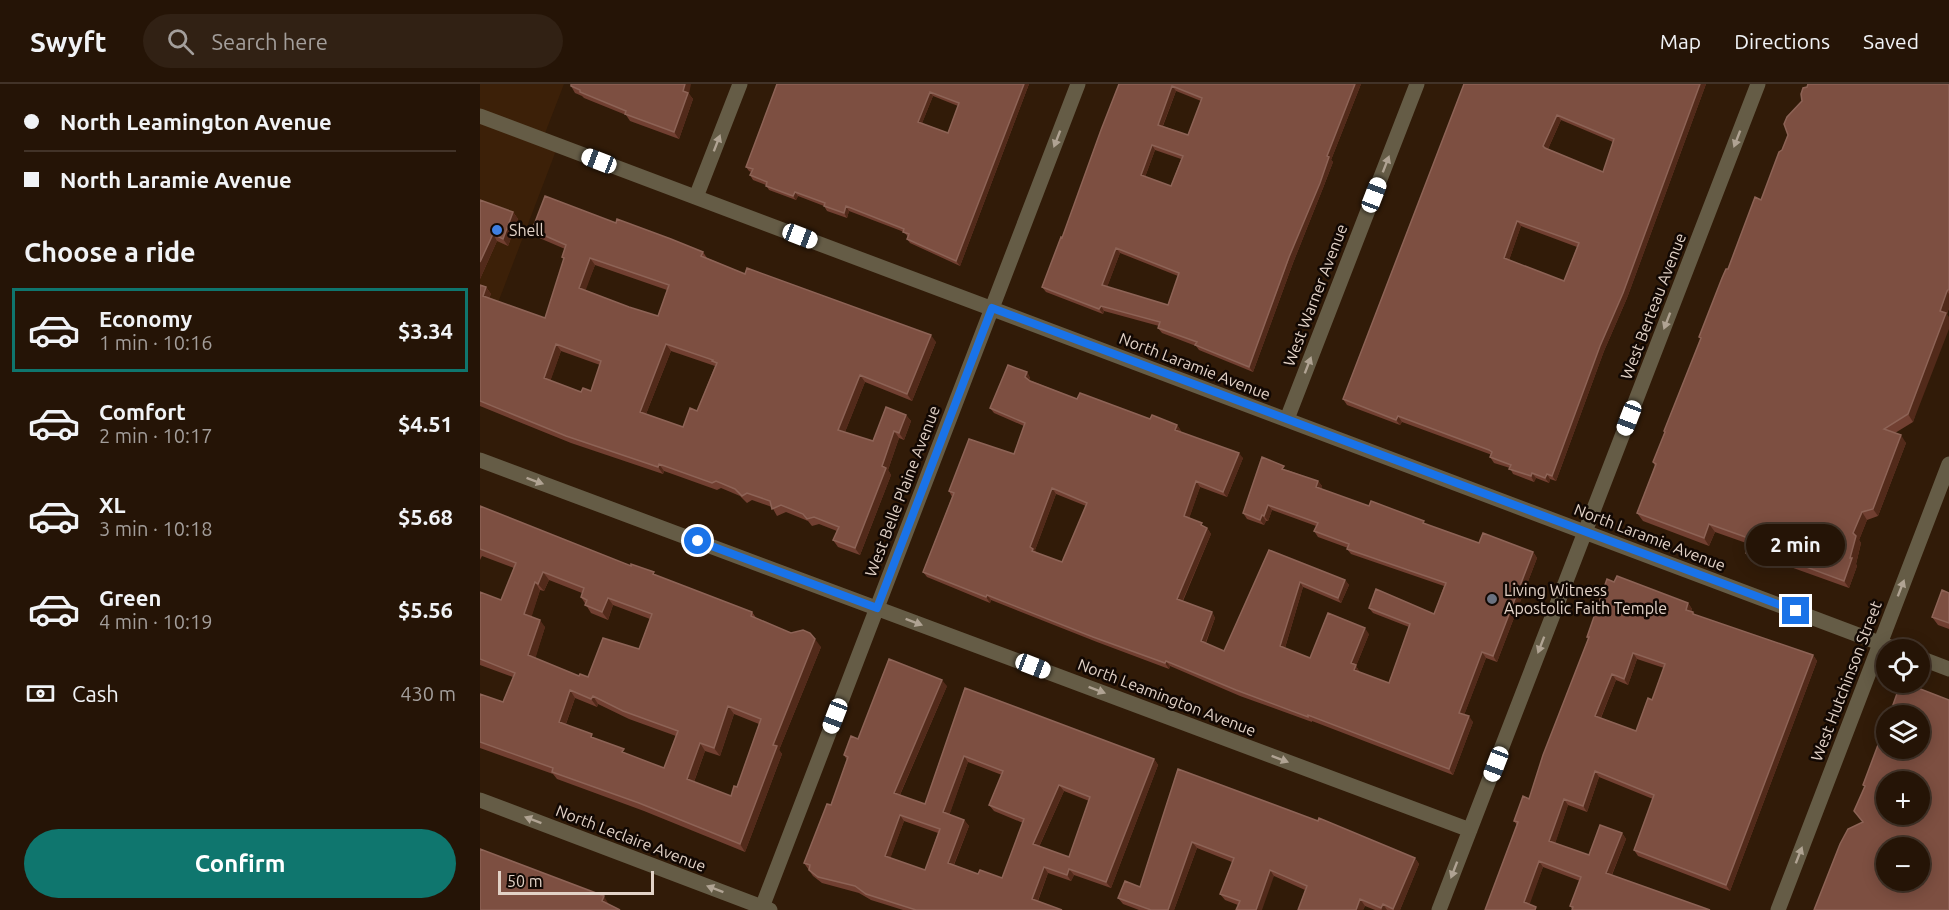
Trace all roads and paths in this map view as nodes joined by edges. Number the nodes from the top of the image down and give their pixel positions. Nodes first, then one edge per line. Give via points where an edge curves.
1 (740, 84) edge
2 (1078, 84) edge
3 (1417, 84) edge
4 (1758, 84) edge
5 (480, 116) edge
6 (696, 197) junction
7 (992, 308) junction
8 (1287, 419) junction
9 (480, 460) edge
10 (1949, 465) edge
11 (1585, 532) junction
12 (877, 608) junction
13 (1882, 639) edge
14 (1876, 641) edge
15 (1876, 653) edge
16 (1930, 662) edge
17 (1949, 669) edge
18 (480, 800) edge
19 (1470, 830) junction
20 (764, 909) edge
21 (1439, 910) edge
22 (1778, 910) edge

6 -> 1 street
2 -> 7 street, West Belle Plaine Avenue
8 -> 3 street, West Warner Avenue
4 -> 11 street, West Berteau Avenue
5 - 6 street, North Laramie Avenue
6 - 7 street, North Laramie Avenue
7 - 8 street, North Laramie Avenue
7 - 12 street, West Belle Plaine Avenue
8 - 11 street, North Laramie Avenue
9 -> 12 street, North Leamington Avenue
13 -> 10 street, West Hutchinson Street
11 - 14 street, North Laramie Avenue
11 -> 19 street, West Berteau Avenue
12 -> 19 street, North Leamington Avenue
12 - 20 street, West Belle Plaine Avenue
22 -> 15 street, West Hutchinson Street
16 - 17 street
20 -> 18 street, North Leclaire Avenue
19 -> 21 street, West Berteau Avenue

